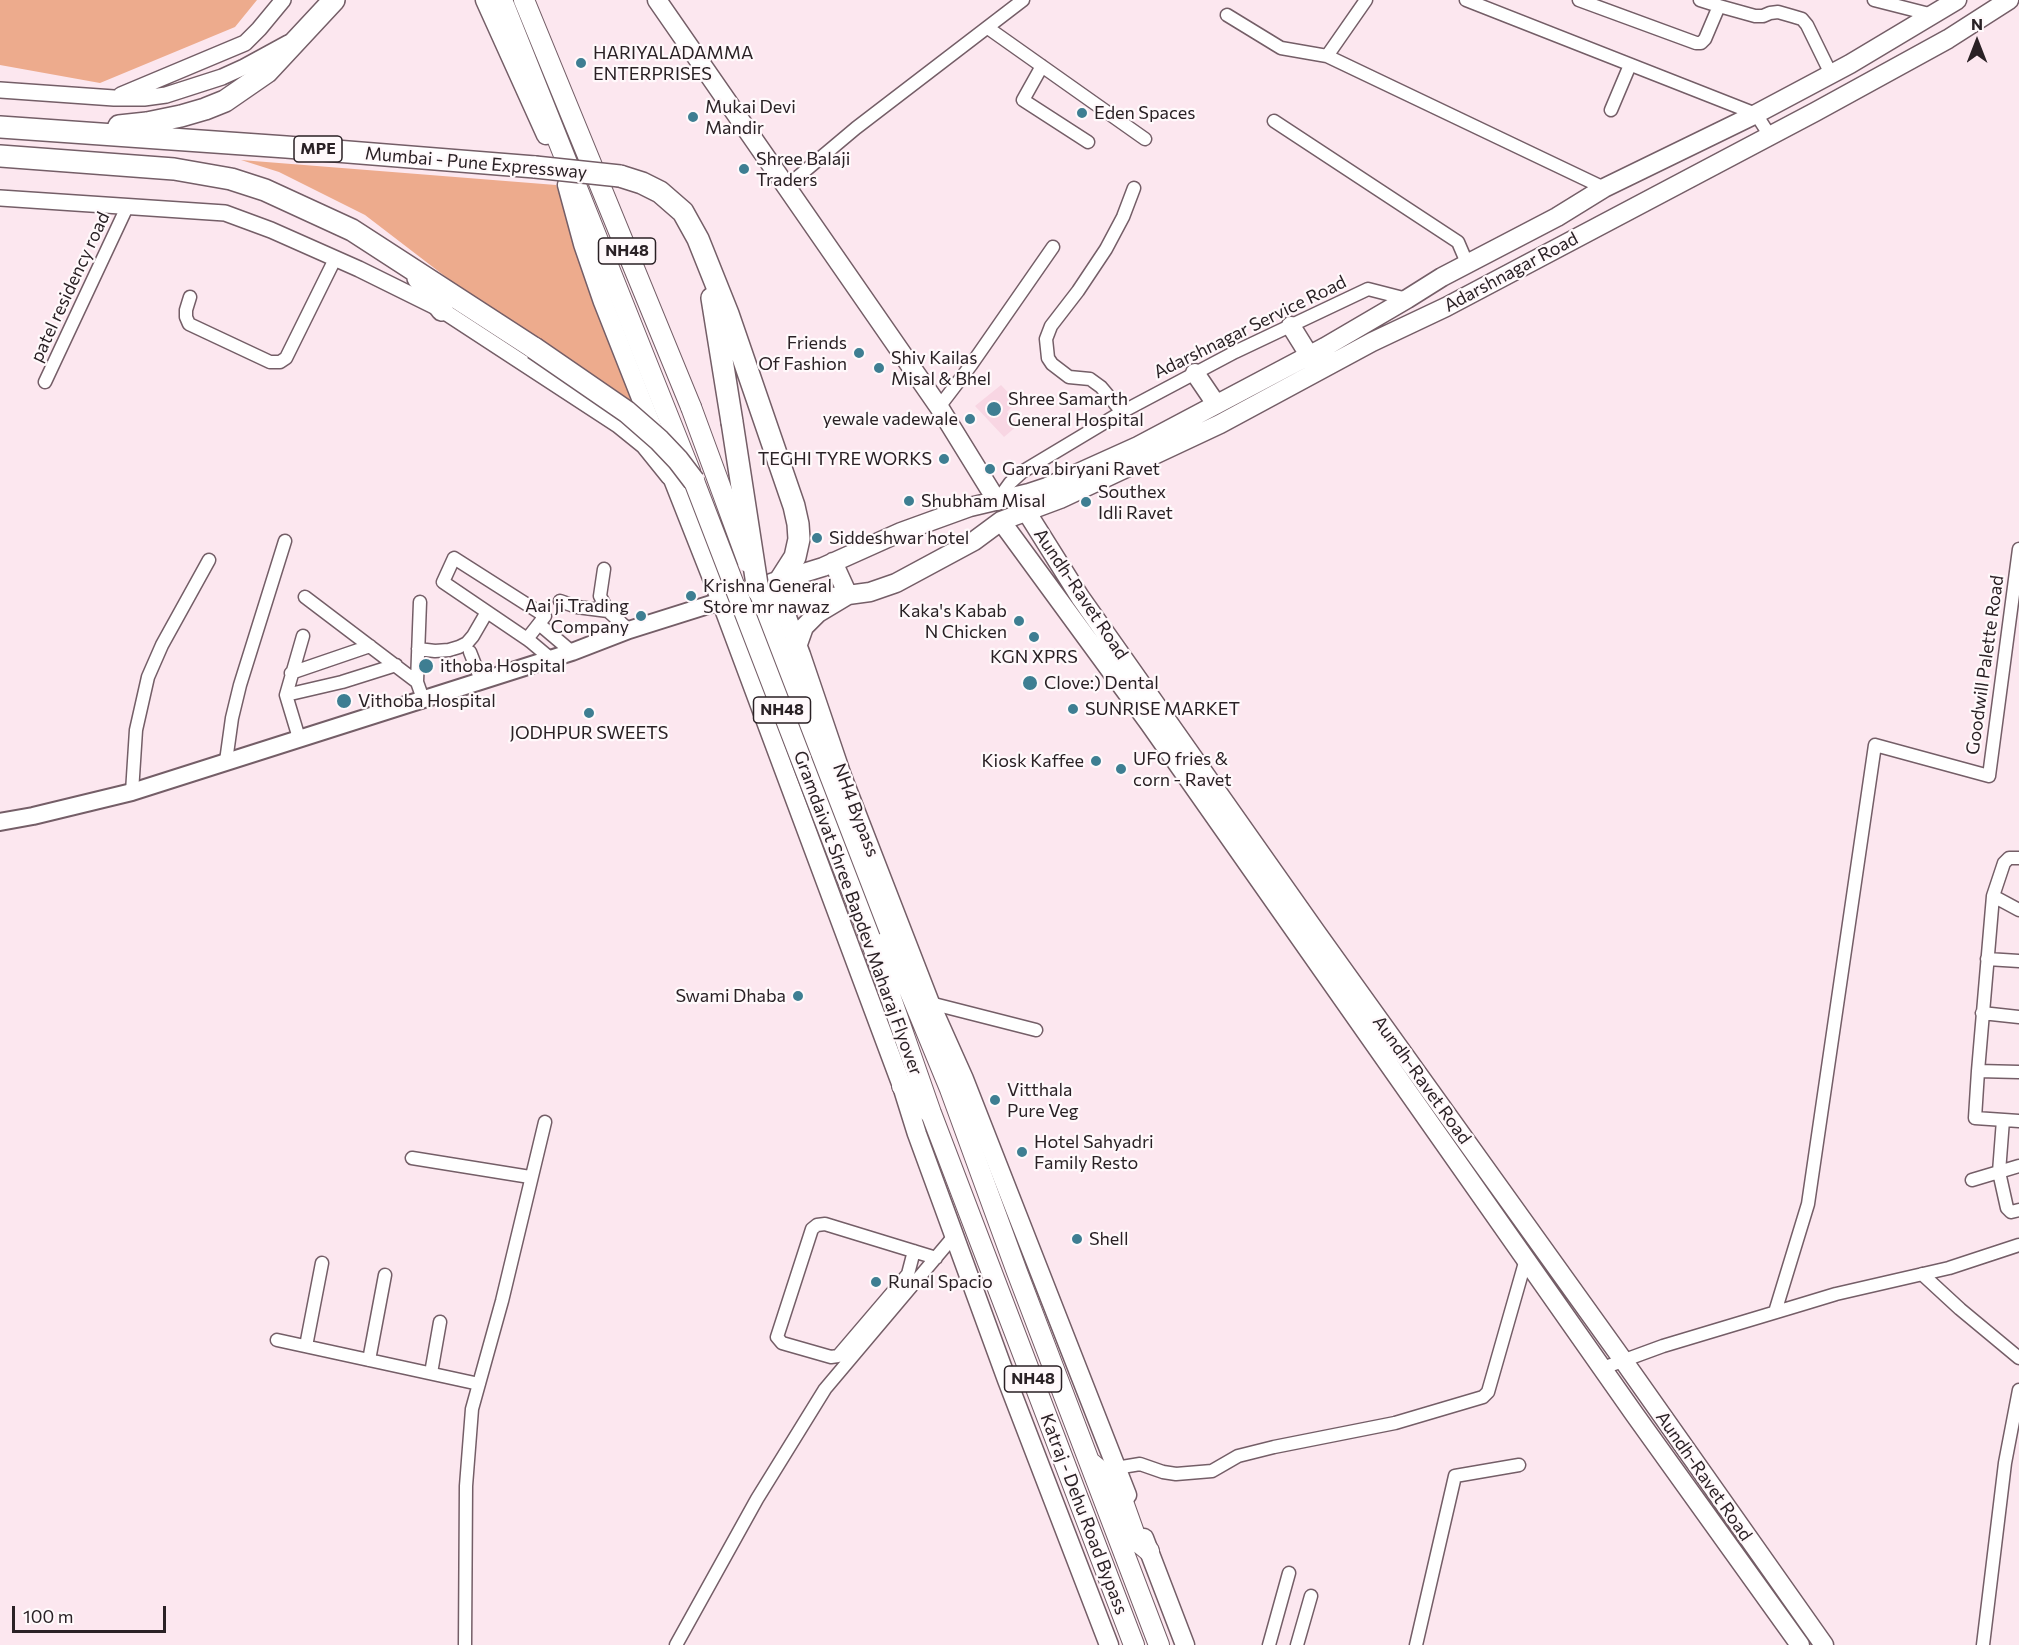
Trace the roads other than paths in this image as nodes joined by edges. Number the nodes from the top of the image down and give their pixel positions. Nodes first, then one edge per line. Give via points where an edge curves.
1 (283, 0) edge
2 (334, 0) edge
3 (485, 0) edge
4 (502, 0) edge
5 (524, 0) edge
6 (657, 0) edge
7 (1023, 0) edge
8 (1366, 0) edge
9 (1466, 0) edge
10 (1579, 0) edge
11 (1700, 0) edge
12 (1874, 0) edge
13 (1957, 0) edge
14 (2009, 0) edge
15 (1719, 6) junction
16 (1227, 15) dead end
17 (1933, 15) junction
18 (988, 28) junction
19 (300, 36) junction
20 (1327, 56) junction
21 (1629, 64) junction
22 (1042, 66) junction
23 (1831, 74) junction
24 (0, 90) edge
25 (114, 98) junction
26 (1611, 110) dead end
27 (1756, 114) junction
28 (1274, 121) dead end
29 (0, 127) edge
30 (61, 131) junction
31 (1770, 135) junction
32 (1145, 139) dead end
33 (1088, 142) dead end
34 (0, 156) edge
35 (569, 178) junction
36 (788, 186) junction
37 (1134, 188) dead end
38 (1604, 188) junction
39 (0, 198) edge
40 (127, 207) junction
41 (1053, 247) dead end
42 (702, 251) junction
43 (335, 259) junction
44 (1467, 263) junction
45 (408, 266) junction
46 (190, 297) dead end
47 (1407, 299) junction
48 (441, 310) junction
49 (1291, 326) junction
50 (1309, 355) junction
51 (1196, 373) junction
52 (45, 382) dead end
53 (1216, 404) junction
54 (939, 407) junction
55 (1122, 412) junction
56 (684, 482) junction
57 (997, 501) junction
58 (1026, 511) junction
59 (1001, 521) junction
60 (285, 541) dead end
61 (2019, 549) edge
62 (208, 560) dead end
63 (833, 562) junction
64 (604, 568) dead end
65 (771, 585) junction
66 (848, 595) junction
67 (305, 597) dead end
68 (560, 601) dead end
69 (722, 601) junction
70 (420, 602) dead end
71 (608, 611) junction
72 (484, 617) dead end
73 (539, 624) junction
74 (629, 630) junction
75 (303, 636) dead end
76 (527, 639) junction
77 (798, 644) junction
78 (370, 646) junction
79 (418, 649) junction
80 (470, 652) dead end
81 (572, 652) junction
82 (550, 658) junction
83 (396, 665) junction
84 (291, 673) junction
85 (481, 680) junction
86 (417, 682) junction
87 (286, 695) junction
88 (423, 699) junction
89 (299, 738) junction
90 (226, 761) junction
91 (132, 792) junction
92 (0, 822) edge
93 (2019, 858) edge
94 (1993, 896) junction
95 (2019, 910) edge
96 (877, 935) junction
97 (1987, 959) junction
98 (2019, 961) edge
99 (930, 1003) junction
100 (1982, 1013) junction
101 (2019, 1017) edge
102 (1036, 1030) dead end
103 (942, 1043) junction
104 (1978, 1071) junction
105 (2019, 1072) edge
106 (902, 1086) junction
107 (931, 1113) junction
108 (2003, 1120) junction
109 (545, 1122) dead end
110 (2019, 1122) edge
111 (412, 1158) dead end
112 (2019, 1166) edge
113 (1999, 1172) junction
114 (530, 1177) junction
115 (1972, 1180) dead end
116 (2019, 1210) edge
117 (954, 1236) junction
118 (2019, 1245) edge
119 (914, 1251) junction
120 (936, 1258) junction
121 (1526, 1259) junction
122 (322, 1263) dead end
123 (1922, 1274) junction
124 (385, 1275) dead end
125 (1775, 1312) junction
126 (440, 1322) dead end
127 (277, 1340) dead end
128 (306, 1347) junction
129 (2019, 1358) edge
130 (369, 1360) junction
131 (1623, 1360) junction
132 (1603, 1368) junction
133 (431, 1374) junction
134 (479, 1384) junction
135 (2019, 1390) edge
136 (1089, 1461) junction
137 (1519, 1465) dead end
138 (1116, 1467) junction
139 (1149, 1551) junction
140 (1289, 1573) dead end
141 (1311, 1596) dead end
142 (465, 1645) edge
143 (676, 1645) edge
144 (1109, 1645) edge
145 (1134, 1645) edge
146 (1159, 1645) edge
147 (1185, 1645) edge
148 (1269, 1645) edge
149 (1297, 1645) edge
150 (1416, 1645) edge
151 (1800, 1645) edge
152 (1824, 1645) edge
153 (1983, 1645) edge

1 - 25 street via 244,43
2 - 19 highway
3 - 35 main road
4 - 35 highway, NH48
5 - 65 highway, Gramdaivat Shree Bapdev Maharaj Flyover / NH48, bridge via 691,407
6 - 36 main road
7 - 18 street
8 - 20 street
9 - 21 street
10 - 15 street via 1696,43 1705,39
11 - 15 street
12 - 17 street
13 - 17 main road, Adarshnagar Road
14 - 31 main road, Adarshnagar Road via 1948,39
15 - 23 street via 1755,15 1778,12 1802,19
16 - 20 street via 1281,48
17 - 23 main road, Adarshnagar Road
18 - 22 street
18 - 36 street via 856,128
19 - 25 street via 244,67 166,95
19 - 30 highway via 260,77 225,101 205,109 147,123
20 - 38 street
21 - 26 street
21 - 27 street
22 - 32 street
22 - 33 street via 1023,100
23 - 27 main road, Adarshnagar Road
24 - 25 street
27 - 31 street
27 - 38 main road, Adarshnagar Road
28 - 44 street via 1458,242
29 - 30 highway, Mumbai - Pune Expressway / MPE
30 - 42 highway, Mumbai - Pune Expressway / MPE, bridge via 620,176 651,187 675,204 693,229
31 - 58 main road, Adarshnagar Road via 1220,424
34 - 45 highway via 174,169 231,179 265,189 352,230
35 - 56 highway, Gramdaivat Shree Bapdev Maharaj Flyover / NH48, bridge via 669,416
35 - 56 main road via 583,244 603,302
36 - 54 main road
37 - 55 street via 1107,249 1051,326 1046,339 1052,364 1069,377 1090,380 1101,387
38 - 44 main road, Adarshnagar Road
39 - 40 street
40 - 43 street via 225,213
40 - 52 street, patel residency road
41 - 54 street
42 - 65 highway, MPE, bridge via 732,422
42 - 65 highway via 728,314 796,515 795,557
43 - 46 street via 286,358 280,362 270,362 189,324 186,310
43 - 48 street
44 - 47 main road, Adarshnagar Road
45 - 48 highway
45 - 56 highway, bridge via 627,412 678,460
47 - 49 street, Adarshnagar Service Road via 1368,288
47 - 50 main road, Adarshnagar Road
48 - 56 street via 618,425
49 - 50 main road
49 - 51 street, Adarshnagar Service Road
50 - 53 main road, Adarshnagar Road
51 - 53 main road
51 - 55 street, Adarshnagar Service Road
53 - 57 main road, Adarshnagar Road via 1138,446 1047,487
54 - 57 main road
55 - 57 street, Adarshnagar Service Road via 1022,472
56 - 69 main road
56 - 96 highway, Gramdaivat Shree Bapdev Maharaj Flyover / NH48, bridge
57 - 63 main road, Adarshnagar Road via 901,532
58 - 59 main road, Adarshnagar Road
58 - 131 main road, Aundh-Ravet Road via 1080,597 1322,942
59 - 66 main road via 974,541 896,583
59 - 121 main road, Aundh-Ravet Road via 1149,723
60 - 90 street via 240,685
61 - 125 street, Goodwill Palette Road via 1989,776 1875,745 1808,1204
62 - 91 street via 148,676 136,730
63 - 65 main road, Adarshnagar Road
63 - 66 main road
64 - 71 street via 600,596
65 - 66 main road via 811,600
65 - 69 main road, Adarshnagar Road
65 - 77 main road, NH4 Bypass
65 - 96 highway, Gramdaivat Shree Bapdev Maharaj Flyover / NH48
66 - 77 main road via 818,613 804,627
67 - 78 street
68 - 71 street
69 - 74 main road
69 - 106 main road
70 - 79 street
71 - 74 street
72 - 79 street via 473,636 459,647
73 - 76 street
73 - 76 street via 545,616 454,558 443,582
73 - 81 street
74 - 81 main road
75 - 84 street
76 - 82 street
77 - 99 main road, NH4 Bypass via 842,776
78 - 83 street
78 - 84 street
79 - 86 street
80 - 85 street
81 - 82 main road
82 - 85 main road
83 - 86 street
83 - 87 street
84 - 87 street
85 - 88 main road
86 - 88 street
87 - 89 street
88 - 89 main road
89 - 90 main road
90 - 91 main road
91 - 92 main road
93 - 94 street via 2004,862
94 - 95 street
94 - 97 street
96 - 103 highway, Gramdaivat Shree Bapdev Maharaj Flyover / NH48
96 - 107 highway, Gramdaivat Shree Bapdev Maharaj Flyover / NH48
97 - 98 street
97 - 100 street
99 - 102 street
99 - 103 main road, NH4 Bypass
100 - 101 street
100 - 104 street
103 - 136 highway, Katraj - Dehu Road Bypass / NH48 via 946,1079
103 - 138 main road, NH4 Bypass via 964,1079
104 - 105 street
104 - 108 street via 1974,1116
106 - 107 highway
106 - 117 main road
107 - 145 highway, Katraj - Dehu Road Bypass / NH48
108 - 110 street
108 - 113 street
109 - 114 street
111 - 114 street
112 - 113 street
113 - 115 street
113 - 116 street via 2007,1208 2012,1212
114 - 134 street
117 - 120 street
117 - 144 main road
118 - 123 street
119 - 119 street via 825,1224 817,1225 812,1229 777,1337 782,1343 831,1358 838,1356 908,1274
119 - 120 street
120 - 143 street via 825,1389 757,1499
121 - 132 main road, Aundh-Ravet Road
121 - 138 street via 1488,1392 1483,1397 1395,1423 1238,1456 1212,1471 1176,1474 1140,1464
122 - 128 street
123 - 125 street
123 - 129 street
124 - 130 street
125 - 131 street
126 - 133 street
127 - 128 street
128 - 130 street
130 - 133 street
131 - 132 street
131 - 152 main road, Aundh-Ravet Road
132 - 151 main road, Aundh-Ravet Road
133 - 134 street
134 - 142 street via 472,1409 466,1486
135 - 153 street via 2005,1463
136 - 139 highway via 1117,1485 1137,1541
136 - 146 highway, NH48
137 - 150 street via 1455,1476
138 - 139 main road, NH4 Bypass
139 - 147 main road, NH4 Bypass
140 - 148 street
141 - 149 street

